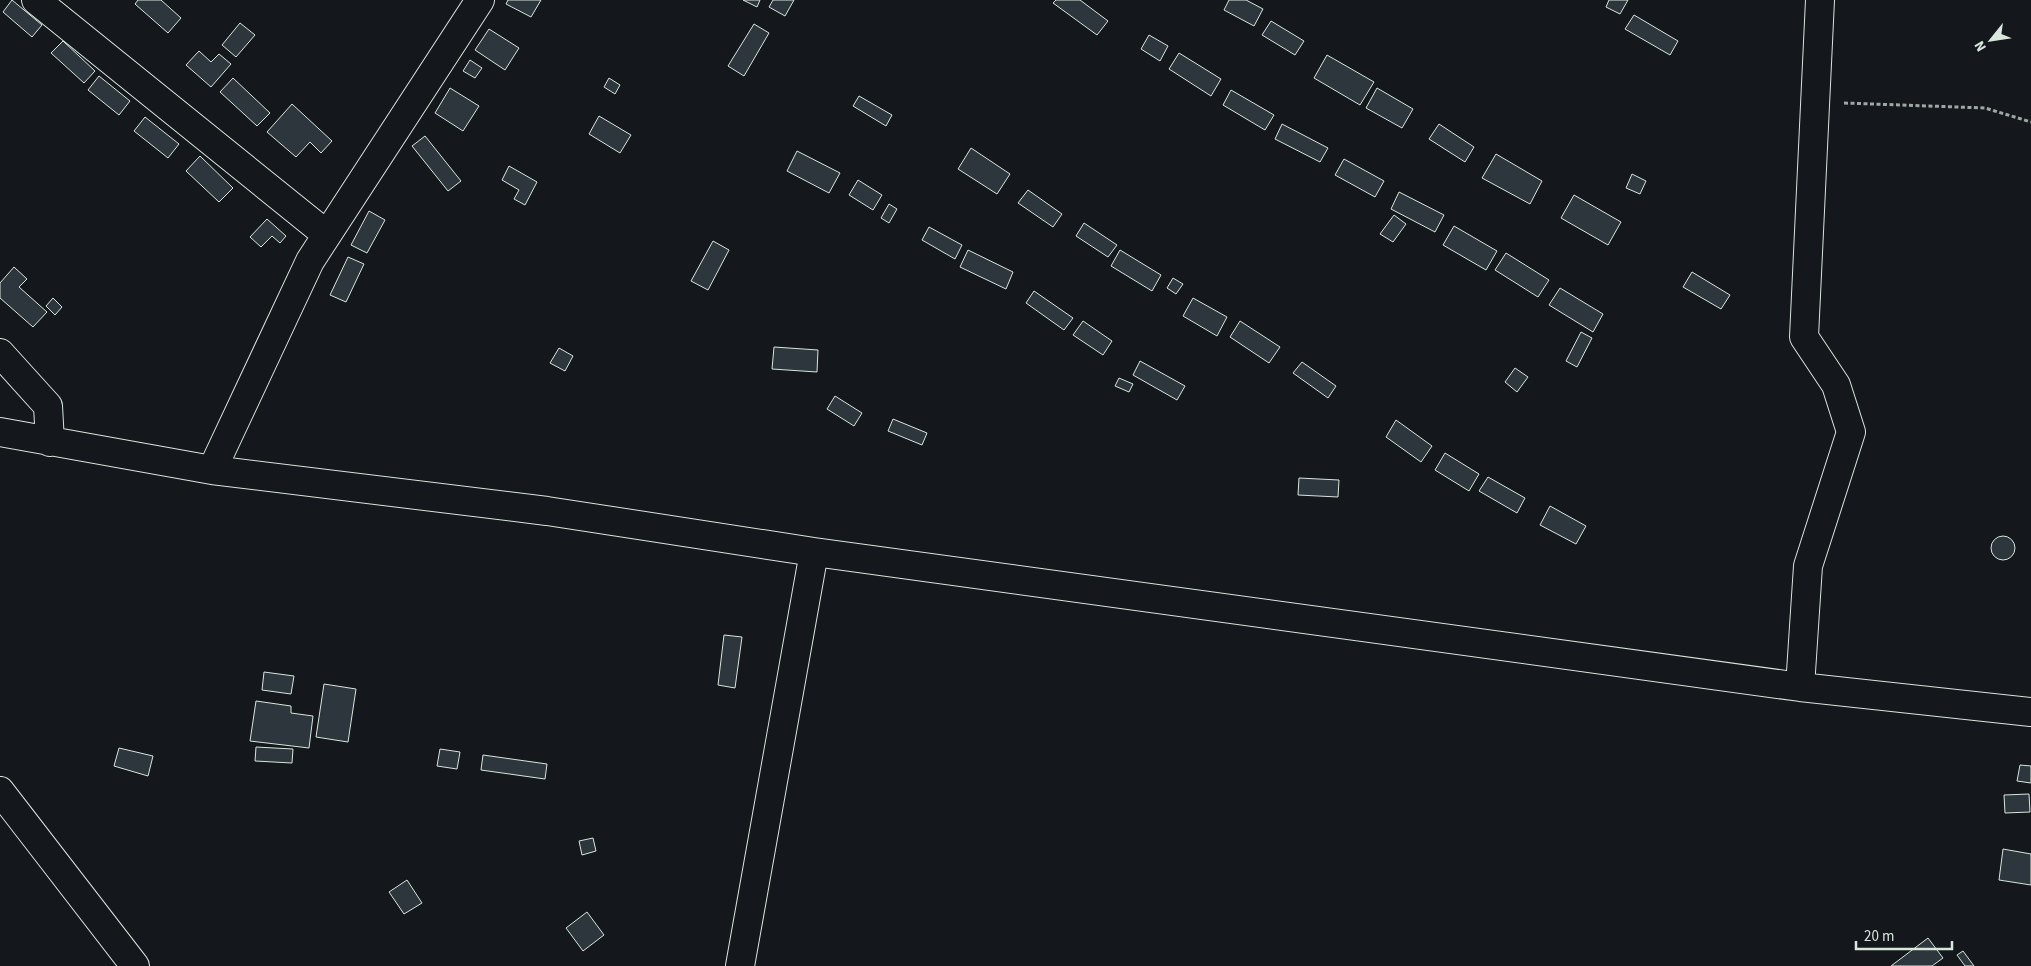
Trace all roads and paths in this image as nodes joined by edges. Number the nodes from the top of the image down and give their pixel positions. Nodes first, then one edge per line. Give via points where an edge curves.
1 (36, 0) edge
2 (480, 0) edge
3 (1820, 0) edge
4 (1814, 102) junction
5 (2031, 122) edge
6 (326, 234) junction
7 (0, 353) edge
8 (0, 432) edge
9 (50, 442) junction
10 (212, 470) junction
11 (814, 552) junction
12 (1800, 687) junction
13 (2031, 712) edge
14 (0, 791) edge
15 (134, 966) edge
16 (740, 966) edge

1 - 6 street
2 - 6 street
3 - 4 street
4 - 5 path via 1985,108
4 - 12 street via 1804,337 1836,385 1851,432 1808,566
6 - 10 street
7 - 9 street via 48,406
8 - 9 street
9 - 10 street
10 - 11 street via 547,510
11 - 12 street
11 - 16 street
12 - 13 street
14 - 15 street

